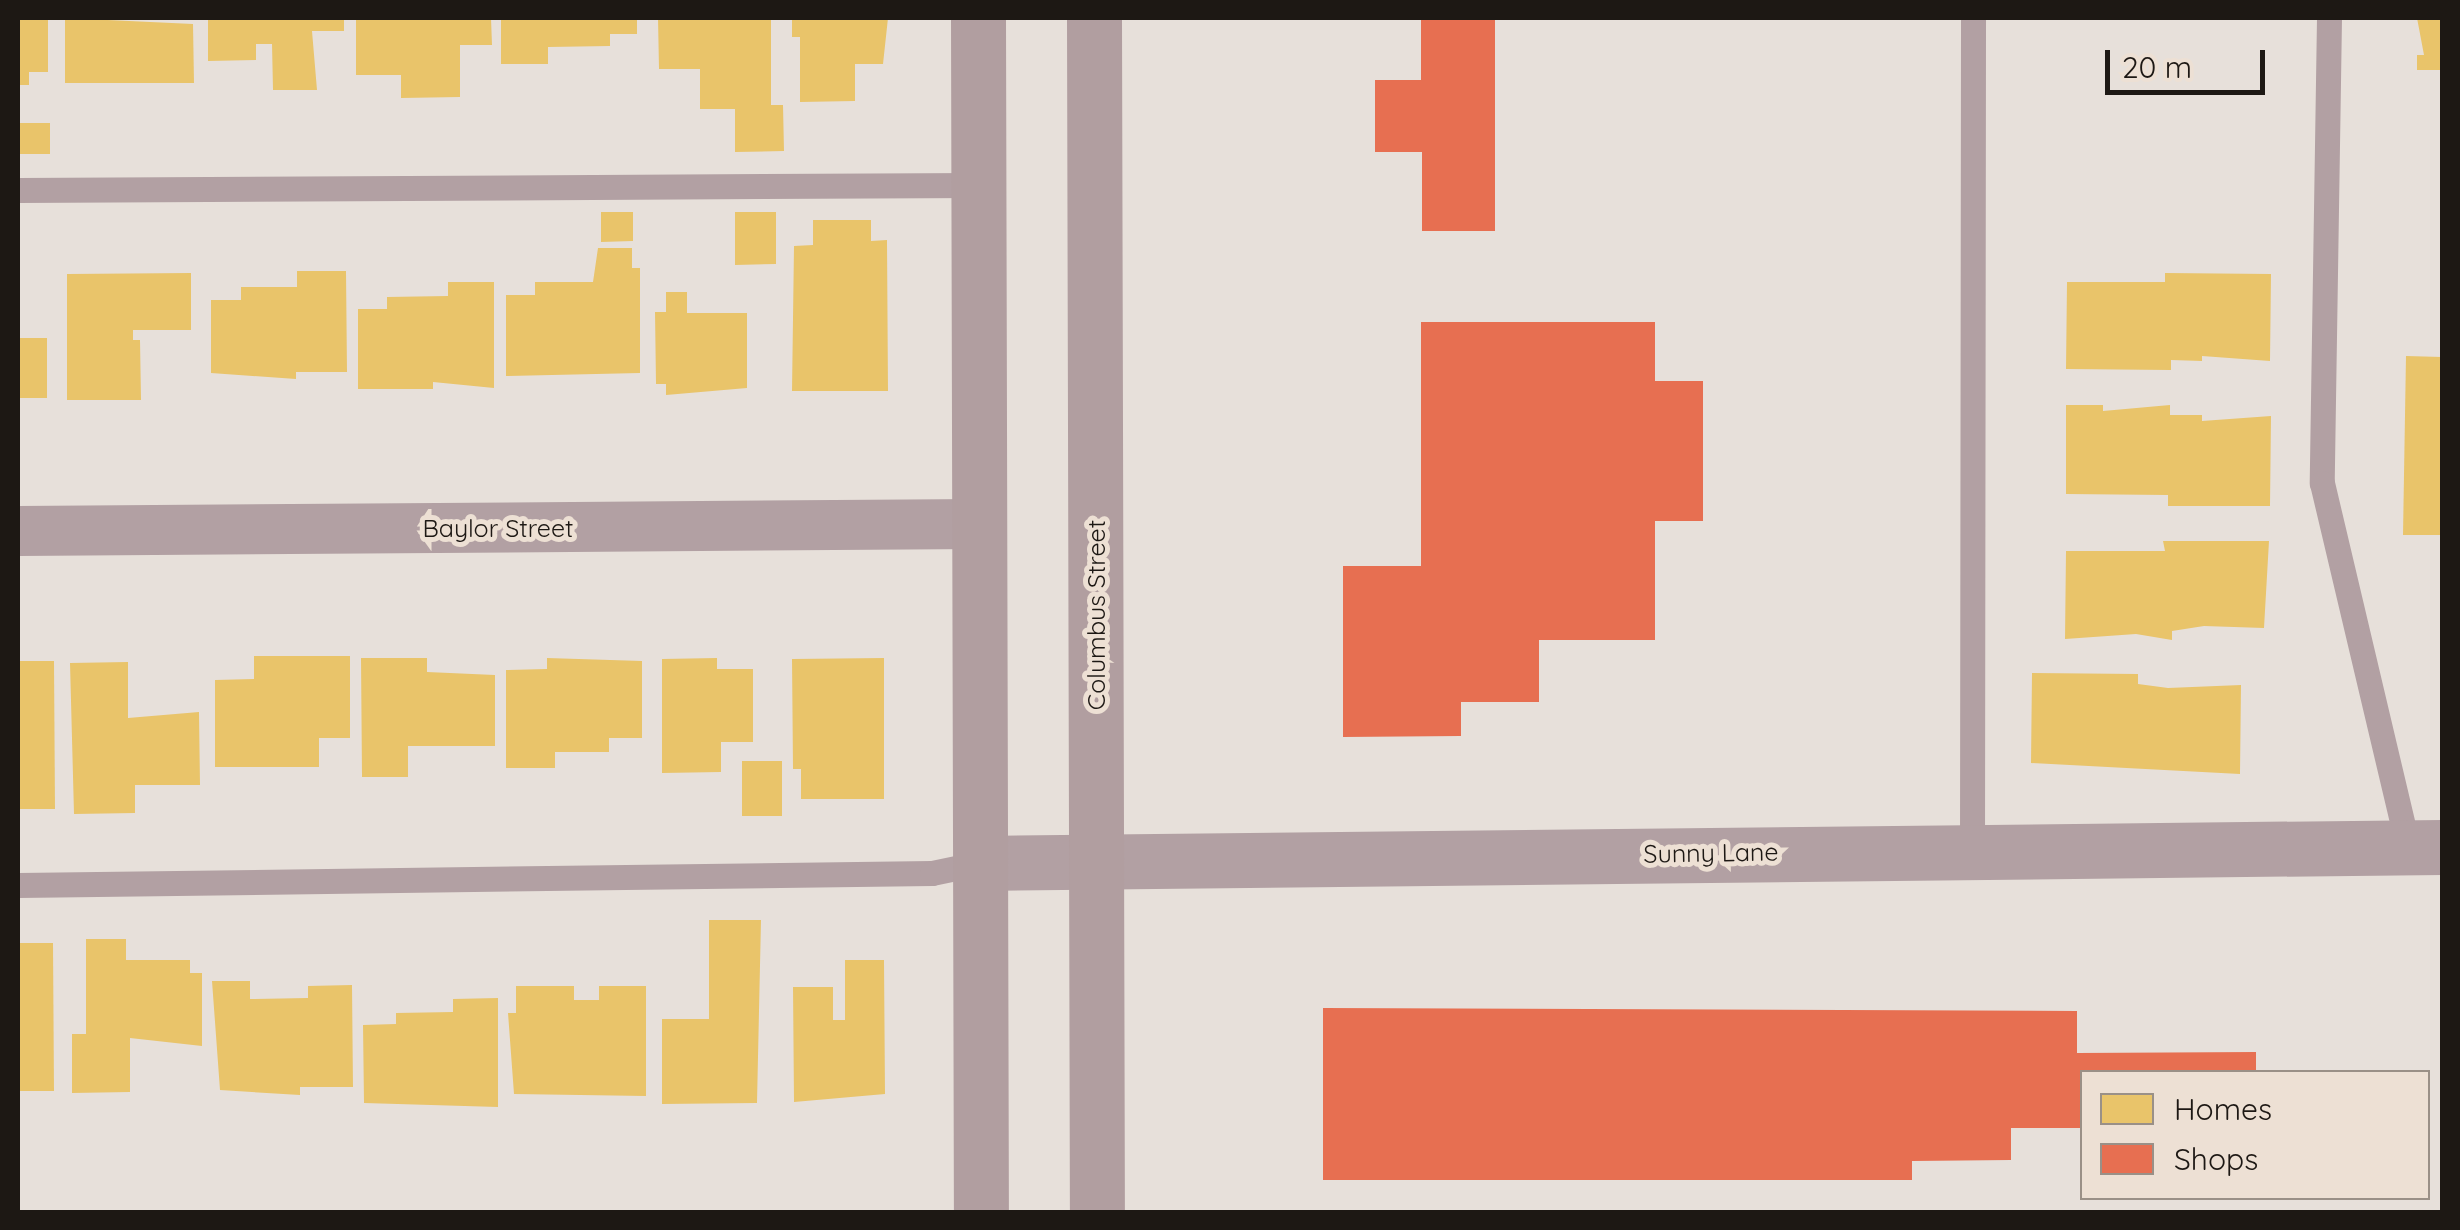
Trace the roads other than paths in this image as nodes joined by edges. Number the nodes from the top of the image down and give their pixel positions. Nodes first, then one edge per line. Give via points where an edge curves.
1 (978, 18) edge
2 (1094, 18) edge
3 (1973, 18) edge
4 (2329, 18) edge
5 (978, 184) junction
6 (18, 190) edge
7 (980, 524) junction
8 (18, 532) edge
9 (2425, 847) edge
10 (1972, 850) junction
11 (1098, 859) junction
12 (980, 862) junction
13 (18, 885) edge
14 (981, 1212) edge
15 (1097, 1212) edge

1 - 5 main road
2 - 11 main road, Columbus Street
3 - 10 lane
4 - 9 lane via 2322,483
5 - 6 lane
5 - 7 main road
7 - 8 street, Baylor Street
7 - 12 main road
9 - 10 street, Sunny Lane
10 - 11 street, Sunny Lane
11 - 12 street, Sunny Lane
11 - 15 main road, Columbus Street
12 - 13 lane via 932,873
12 - 14 main road

